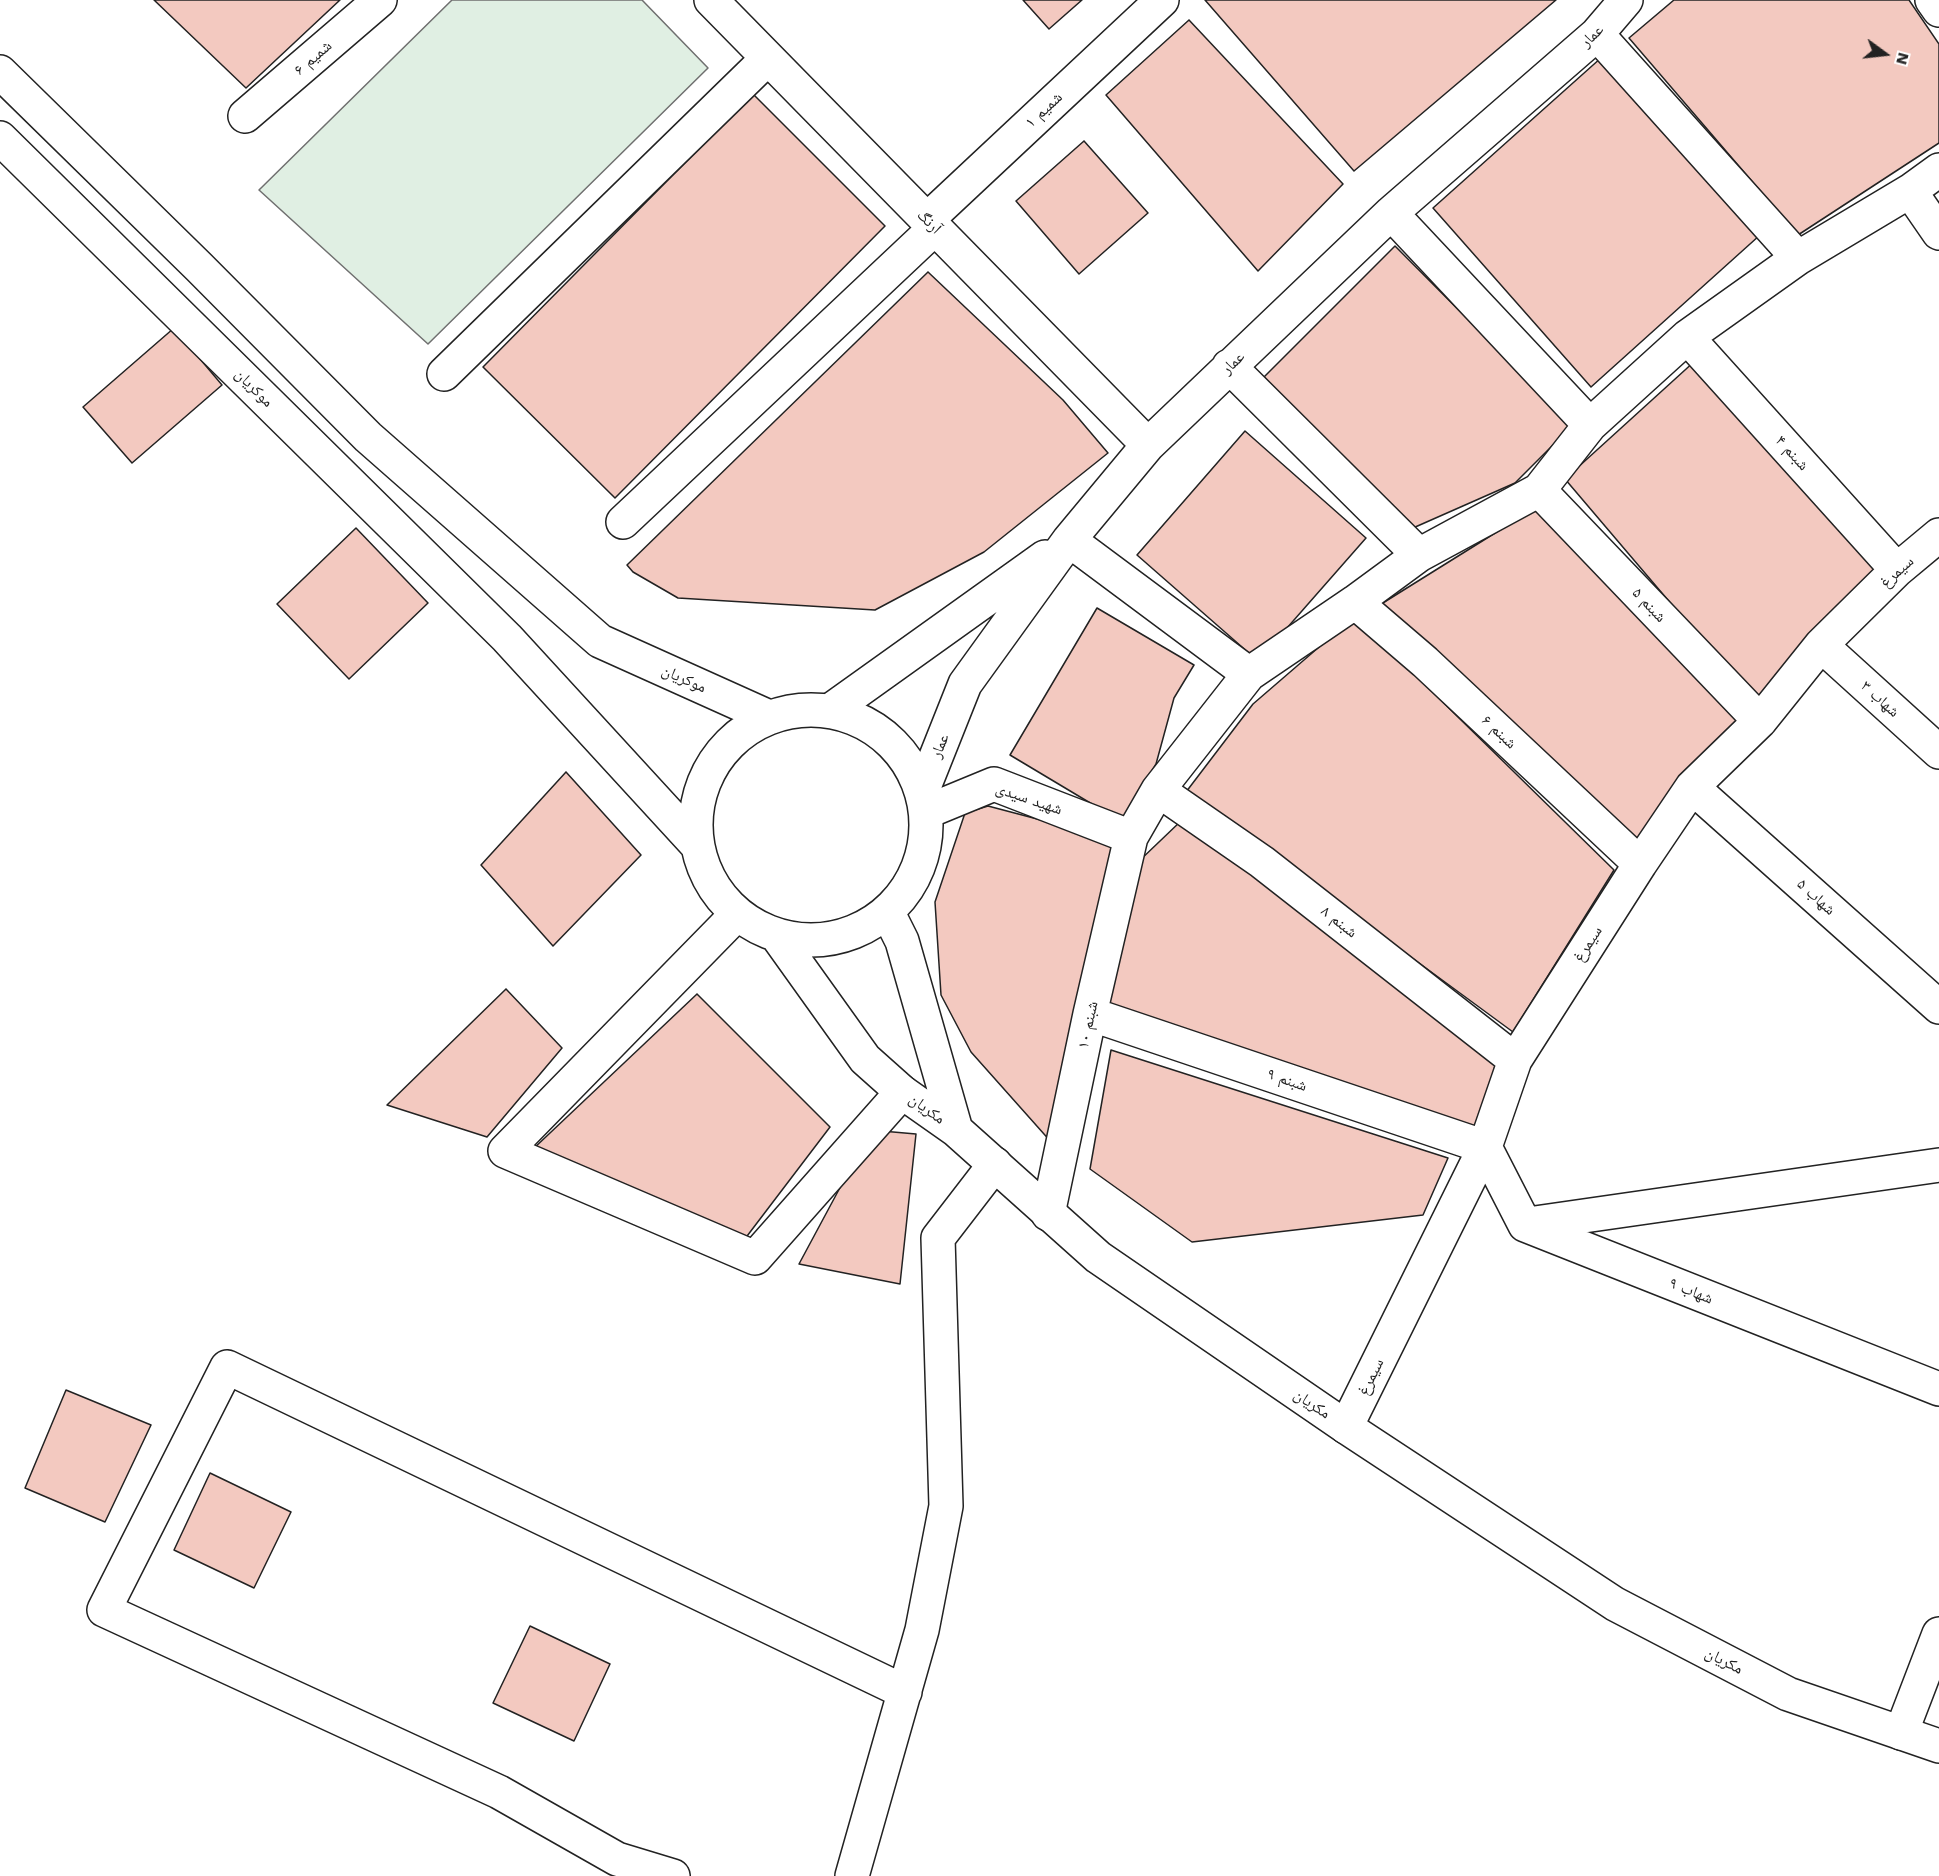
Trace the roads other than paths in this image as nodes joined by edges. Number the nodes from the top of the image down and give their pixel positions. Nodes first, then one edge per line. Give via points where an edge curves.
1 (380, 0) edge
2 (711, 0) edge
3 (1162, 0) edge
4 (1626, 0) edge
5 (1932, 0) edge
6 (1939, 10) edge
7 (1597, 34) junction
8 (768, 58) junction
9 (0, 72) edge
10 (245, 116) dead end
11 (0, 138) edge
12 (1939, 170) edge
13 (1910, 191) junction
14 (1391, 213) junction
15 (931, 224) junction
16 (1939, 233) edge
17 (1798, 258) junction
18 (1687, 337) junction
19 (1229, 366) junction
20 (444, 374) dead end
21 (1590, 425) junction
22 (1148, 445) junction
23 (1539, 490) junction
24 (623, 522) dead end
25 (1939, 536) edge
26 (1069, 540) junction
27 (1419, 555) junction
28 (1897, 570) junction
29 (1355, 602) junction
30 (1821, 645) junction
31 (1249, 674) junction
32 (831, 710) junction
33 (769, 717) junction
34 (1760, 721) junction
35 (1939, 752) edge
36 (1692, 787) junction
37 (1158, 790) junction
38 (924, 802) junction
39 (1131, 837) junction
40 (697, 844) junction
41 (1640, 864) junction
42 (888, 913) junction
43 (737, 914) junction
44 (777, 936) junction
45 (1939, 1007) edge
46 (1090, 1014) junction
47 (1515, 1060) junction
48 (902, 1092) junction
49 (956, 1130) junction
50 (1485, 1147) junction
51 (995, 1164) junction
52 (1939, 1165) edge
53 (1048, 1214) junction
54 (1525, 1225) junction
55 (1939, 1389) edge
56 (1346, 1428) junction
57 (1939, 1634) edge
58 (905, 1692) junction
59 (1901, 1733) junction
60 (1939, 1746) edge
61 (673, 1876) edge
62 (852, 1876) edge

1 - 10 street, شمیم ۶
2 - 8 street, آرنگ
3 - 15 street, شمیم ۱
4 - 7 street, عمار
5 - 6 street
7 - 14 street, عمار
7 - 17 street
8 - 15 street, آرنگ
8 - 20 street
9 - 33 street, موکریان via 368,437 600,641
11 - 40 street, موکریان via 507,638
12 - 13 street
13 - 16 street
13 - 17 street
14 - 19 street, عمار
14 - 21 street
15 - 22 street, آرنگ
15 - 24 street, شمیم ۱
17 - 18 street
18 - 21 street
18 - 28 street, شبنم ۴
19 - 22 street, عمار
19 - 27 street
21 - 23 street
22 - 26 street, عمار
23 - 27 street, شبنم ۱۰
23 - 34 street, شبنم ۵
25 - 28 street, سیمرغ
26 - 31 street
26 - 32 street
26 - 38 street, عمار via 965,684
27 - 29 street, شبنم ۱۰
28 - 30 street, سیمرغ
29 - 31 street, شبنم ۱۰
29 - 41 street, شبنم ۶ via 1425,662
30 - 34 street, سیمرغ
30 - 35 street, شهاب ۳
31 - 37 street, شبنم ۱۰
32 - 33 street via 800,709
32 - 38 street via 861,720 889,738 909,762
33 - 40 street via 735,737 710,768 698,805
34 - 36 street, سیمرغ
36 - 41 street, سیمرغ
36 - 45 street, شهاب ۵
37 - 39 street, شبنم ۱۰
37 - 47 street, شبنم ۸ via 1262,862
38 - 39 street, شهید سیدی via 994,784
38 - 42 street via 925,849 911,884
39 - 46 street, شبنم ۱۰
40 - 43 street via 705,871 718,894
41 - 47 street, سیمرغ
42 - 44 street via 855,933 816,941
42 - 49 street via 902,941
43 - 44 street
43 - 48 street via 505,1151 755,1258
44 - 48 street, مکریان via 865,1059
46 - 50 street, شبنم ۹
46 - 53 street, شبنم ۱۰
47 - 50 street, سیمرغ
48 - 49 street, مکریان
49 - 51 street, مکریان
50 - 54 street
50 - 56 street, سیمرغ
51 - 53 street, مکریان
51 - 58 street via 938,1238 946,1506 922,1630
52 - 54 street
53 - 56 street, مکریان via 1098,1257
54 - 55 street, شهاب ۹
56 - 59 street, مکریان via 1615,1605 1788,1694
57 - 59 street
58 - 61 street via 227,1367 104,1610 499,1792 617,1859
58 - 62 street
59 - 60 street, مکریان

